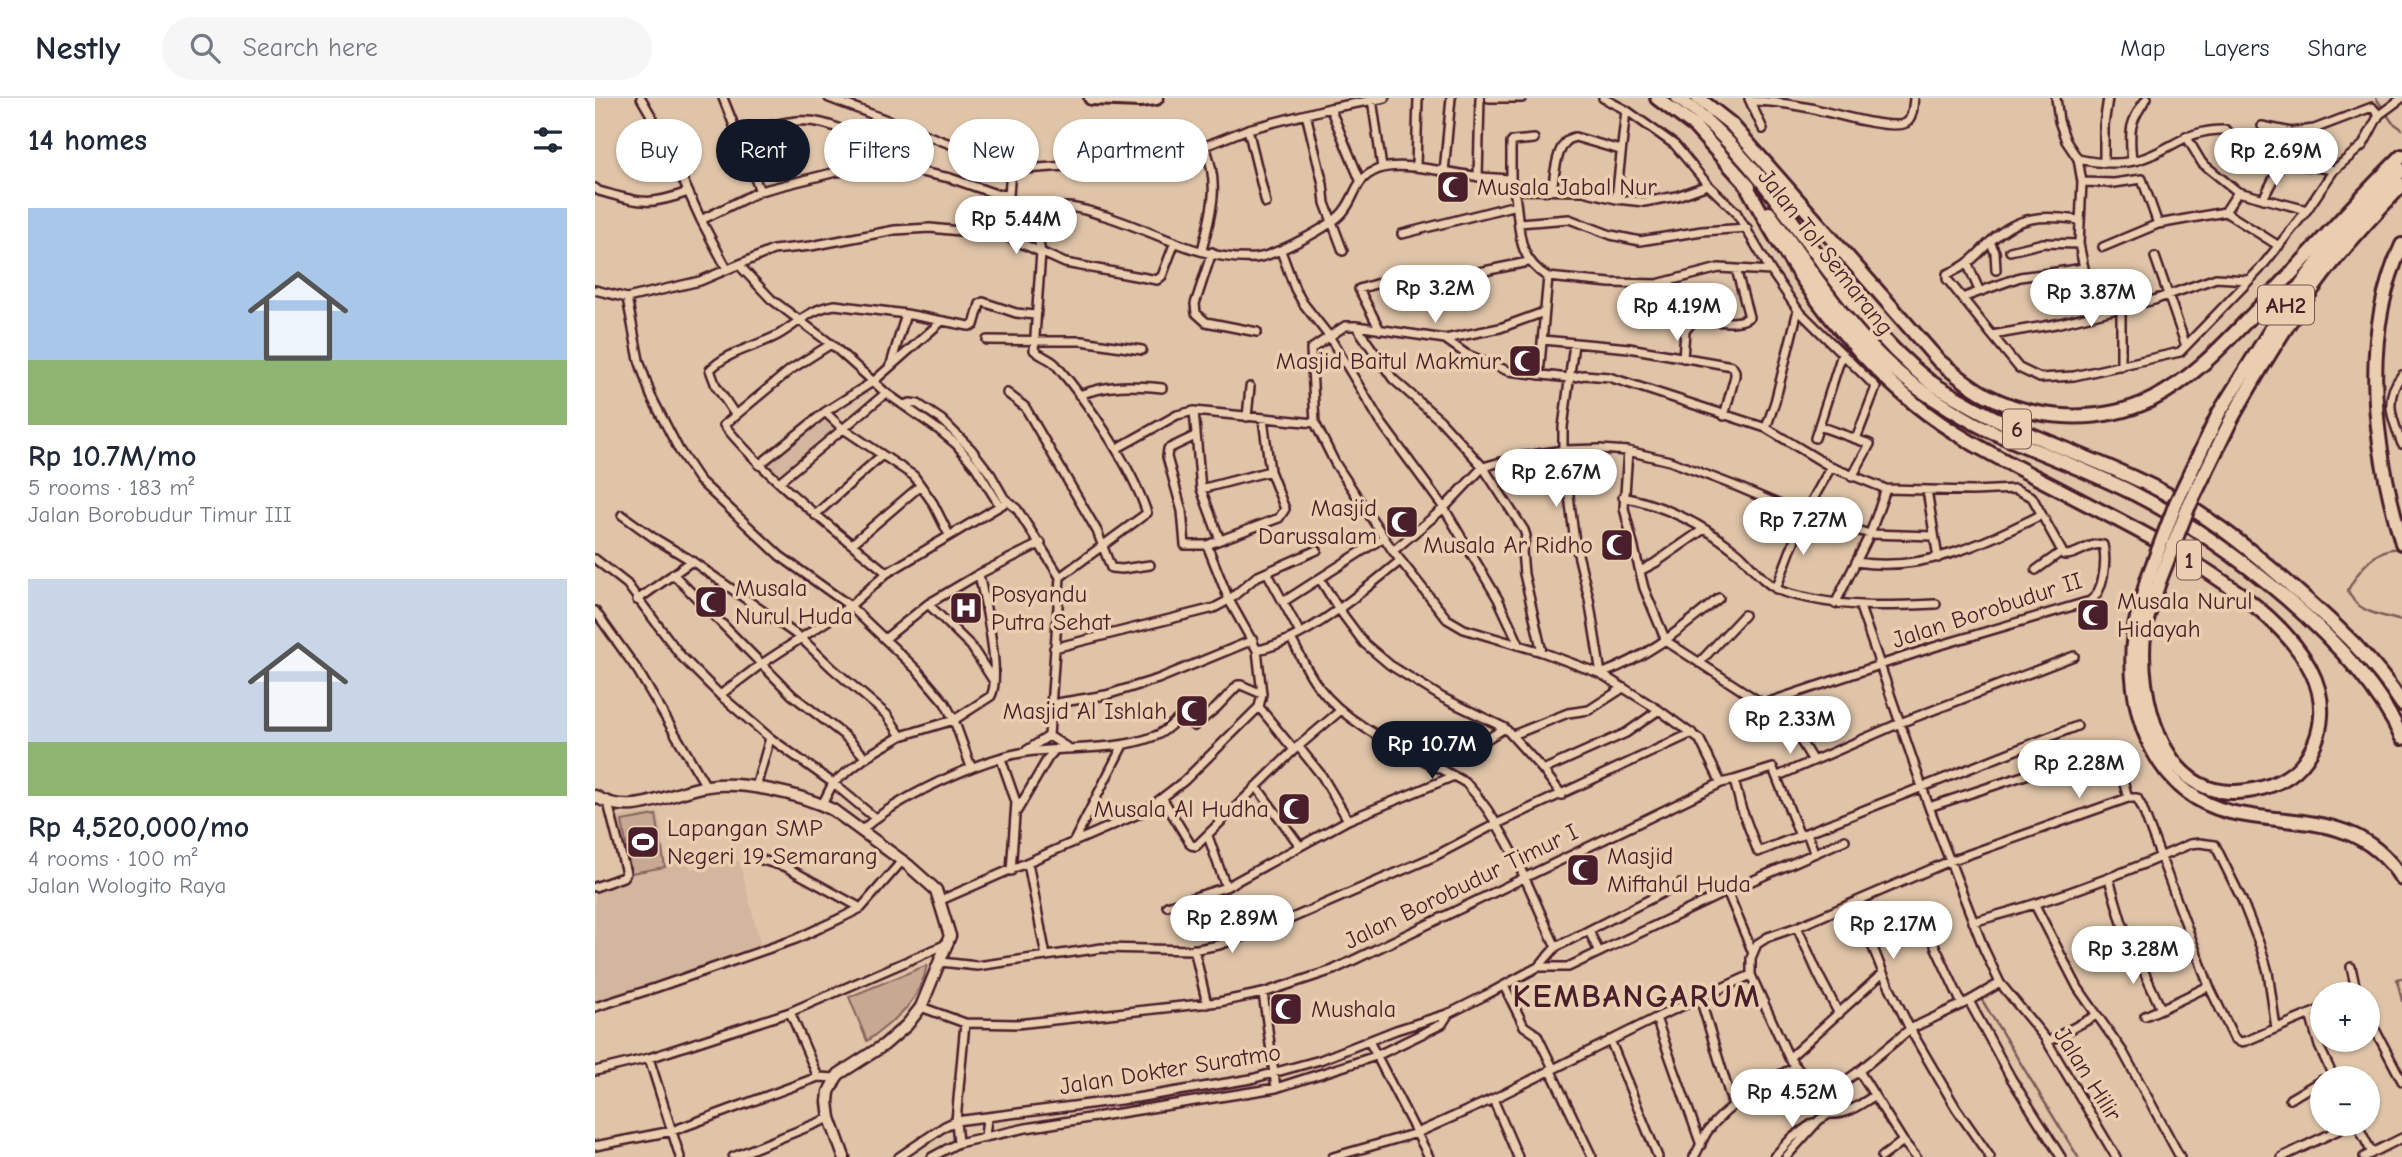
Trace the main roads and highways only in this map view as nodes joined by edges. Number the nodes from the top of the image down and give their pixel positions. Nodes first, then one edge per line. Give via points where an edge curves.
1 (1091, 98) edge
2 (1156, 98) edge
3 (1657, 98) edge
4 (1678, 98) edge
5 (1698, 98) edge
6 (2402, 156) edge
7 (2402, 170) edge
8 (1744, 181) junction
9 (2402, 185) edge
10 (2366, 207) junction
11 (2402, 245) edge
12 (2402, 543) edge
13 (2153, 581) junction
14 (2402, 704) edge
15 (2402, 738) edge
16 (2402, 879) edge

1 - 2 highway
3 - 8 highway, Jalan Tol Semarang / 6 via 1694,126
4 - 14 highway, Jalan Tol Semarang / 6 via 1739,153 1889,347 1931,382 1988,416 2161,490 2225,529 2329,618
5 - 10 highway, 1 via 1731,124 1939,361 1988,396 2049,415 2118,411 2151,400 2181,381
6 - 10 highway, 1
7 - 10 highway, AH2
8 - 13 highway, 1 via 1775,239 1834,324 1916,405 1956,433 2185,557 2230,587 2292,641 2313,671 2322,702 2312,751 2280,781 2231,792 2207,787 2175,763 2159,737 2148,705 2144,633
8 - 15 highway, Jalan Tol Semarang / 6 via 1838,308 1880,356 1923,391 1982,427 2133,493 2217,545 2281,594 2333,643
9 - 10 highway, 1
10 - 13 highway, 1, bridge via 2232,418
10 - 13 highway, AH2, bridge via 2290,299 2219,413 2176,503
11 - 12 highway via 2385,289 2375,381 2388,492
13 - 16 highway, AH2 via 2135,630 2132,667 2136,705 2147,741 2166,772 2206,805 2346,832 2382,856

